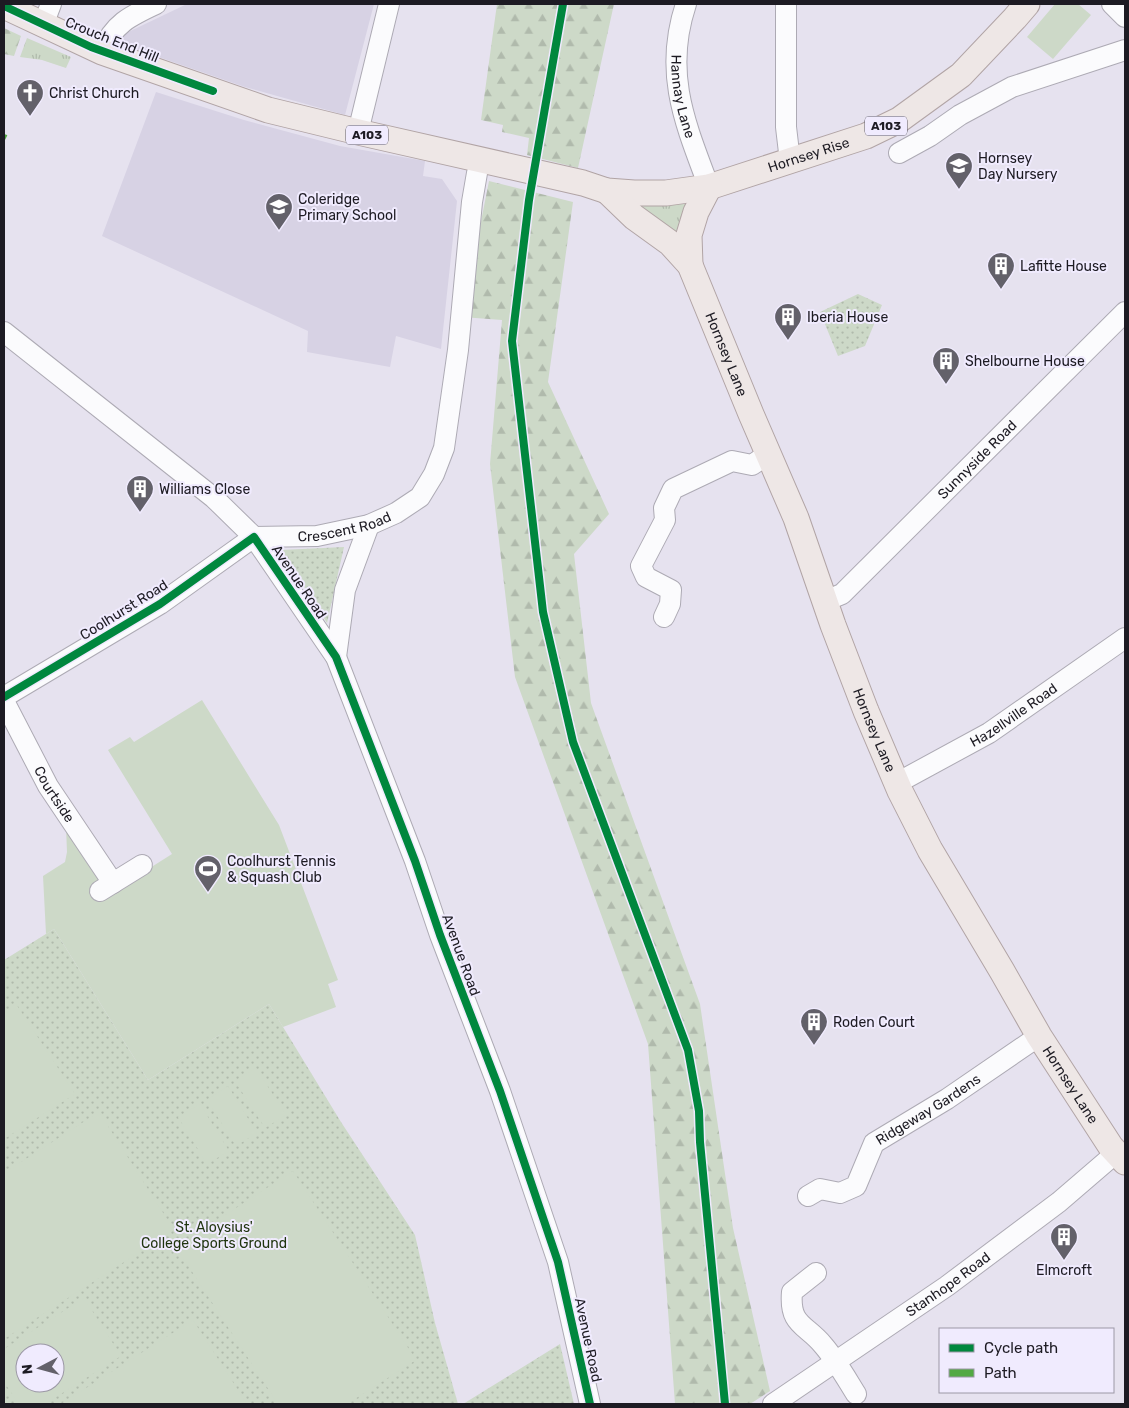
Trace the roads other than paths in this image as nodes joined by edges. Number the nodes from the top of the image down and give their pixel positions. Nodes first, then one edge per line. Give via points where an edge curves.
1 (156, 4) edge
2 (388, 4) edge
3 (686, 4) edge
4 (786, 4) edge
5 (1027, 4) edge
6 (1112, 4) edge
7 (4, 6) edge
8 (47, 14) edge
9 (1125, 18) edge
10 (1125, 50) edge
11 (102, 52) junction
12 (358, 132) junction
13 (899, 153) dead end
14 (790, 161) junction
15 (477, 173) dead end
16 (709, 187) junction
17 (607, 191) junction
18 (634, 194) junction
19 (655, 232) junction
20 (690, 265) junction
21 (1125, 312) edge
22 (4, 332) edge
23 (768, 454) junction
24 (369, 525) junction
25 (254, 537) junction
26 (825, 601) junction
27 (664, 616) dead end
28 (1125, 638) edge
29 (336, 657) junction
30 (4, 697) edge
31 (4, 702) edge
32 (897, 783) junction
33 (142, 865) dead end
34 (1038, 1036) junction
35 (1122, 1156) edge
36 (808, 1196) dead end
37 (816, 1273) dead end
38 (835, 1362) junction
39 (856, 1394) dead end
40 (781, 1402) edge
41 (590, 1404) edge

1 - 11 street via 130,16 116,28 107,38
2 - 12 street
3 - 16 street, Hannay Lane via 677,41 680,104
4 - 14 street via 786,127
5 - 14 main road, Hornsey Rise / A103 via 961,75 900,120 866,136
6 - 9 street
7 - 8 main road, Crouch End Hill / A103
8 - 11 main road, Crouch End Hill / A103
10 - 13 street via 1012,87
11 - 12 main road, Crouch End Hill / A103 via 268,110
12 - 17 main road, Crouch End Hill / A103
14 - 16 main road, Hornsey Rise / A103
15 - 24 street, Crescent Road via 444,448 420,497
16 - 18 main road, Hornsey Rise / A103
16 - 20 main road, Hornsey Lane via 689,235
17 - 18 main road, Crouch End Hill / A103
17 - 19 main road, Hornsey Lane via 623,208
18 - 19 main road, Hornsey Lane via 639,210
19 - 20 main road, Hornsey Lane
20 - 23 main road, Hornsey Lane
21 - 26 street, Sunnyside Road via 842,594
22 - 25 street via 214,498
23 - 26 main road, Hornsey Lane via 796,518
23 - 27 street via 752,464 732,461 672,489 664,508 666,520 641,566 646,577 671,590 670,604
24 - 25 street, Crescent Road via 317,536
24 - 29 street, Avenue Road via 345,590
25 - 29 street, Avenue Road
25 - 30 street, Coolhurst Road via 160,604
26 - 32 main road, Hornsey Lane
28 - 32 street, Hazellville Road via 988,733
29 - 41 street, Avenue Road via 500,1091 558,1262
31 - 33 street, Courtside via 107,887
32 - 34 main road, Hornsey Lane via 930,850
34 - 35 main road, Hornsey Lane
34 - 36 street, Ridgeway Gardens via 947,1099 874,1143 856,1186 840,1193 820,1189
35 - 38 street, Stanhope Road via 947,1286
37 - 38 street via 792,1292 791,1305 798,1324 822,1344
38 - 39 street
38 - 40 street, Stanhope Road

